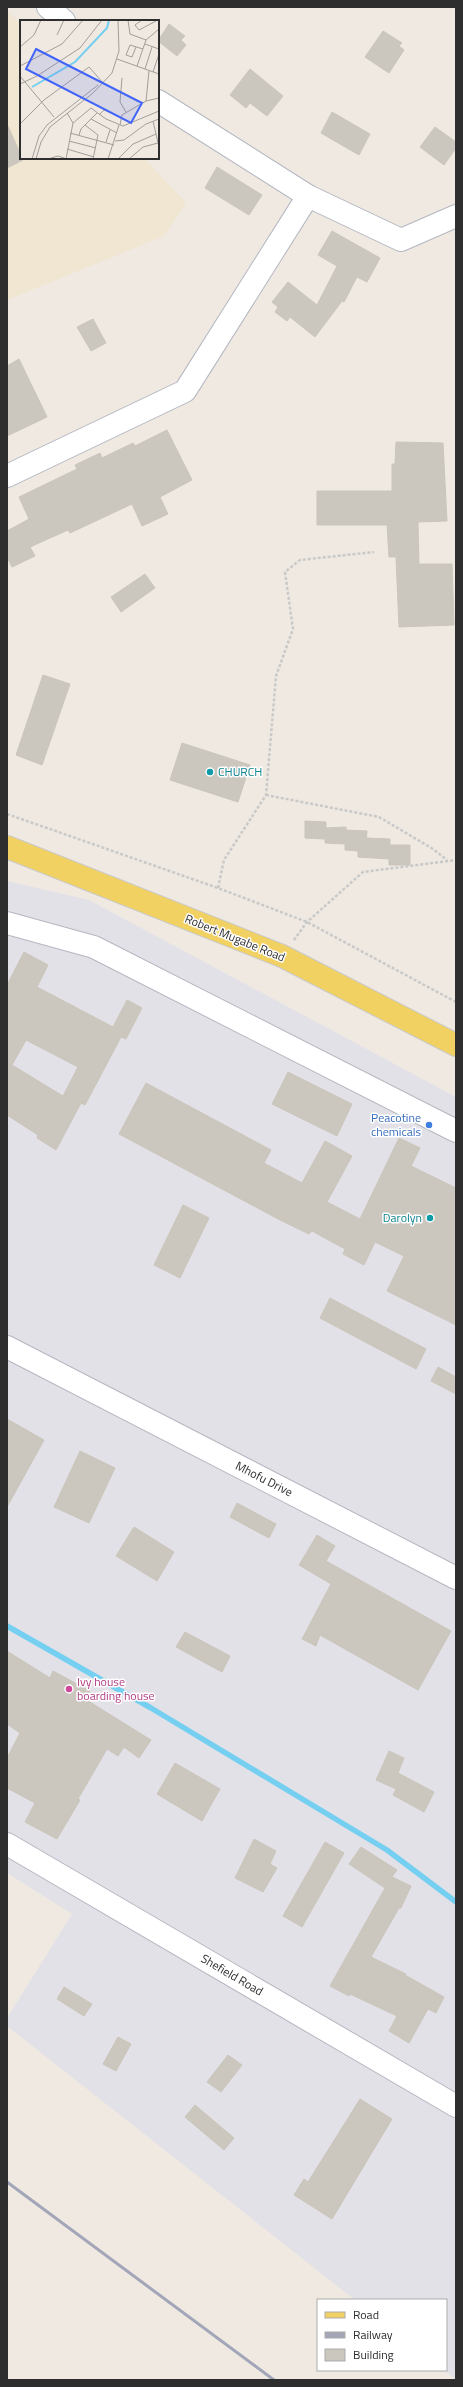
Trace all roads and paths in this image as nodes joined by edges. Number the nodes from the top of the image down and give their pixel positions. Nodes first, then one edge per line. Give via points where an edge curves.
1 (48, 7) edge
2 (63, 20) edge
3 (159, 102) edge
4 (308, 196) junction
5 (456, 216) edge
6 (7, 476) edge
7 (374, 552) dead end
8 (266, 795) junction
9 (7, 814) edge
10 (7, 848) edge
11 (456, 860) edge
12 (447, 861) junction
13 (218, 888) junction
14 (307, 922) junction
15 (7, 923) edge
16 (282, 956) junction
17 (456, 1002) edge
18 (456, 1045) edge
19 (456, 1131) edge
20 (7, 1347) edge
21 (456, 1578) edge
22 (7, 1844) edge
23 (456, 2106) edge

1 - 2 street
3 - 4 street
4 - 5 street via 401,240
4 - 6 street via 185,391
7 - 8 path via 300,560 285,572 293,629 276,676
8 - 12 path via 379,817 433,849
8 - 13 path via 224,860
9 - 13 path
10 - 16 main road, Robert Mugabe Road
11 - 12 path
12 - 14 path via 363,872
13 - 14 path
14 - 16 path
14 - 17 path
15 - 19 street via 94,947
16 - 18 main road, Robert Mugabe Road
20 - 21 street, Mhofu Drive
22 - 23 street, Shefield Road

